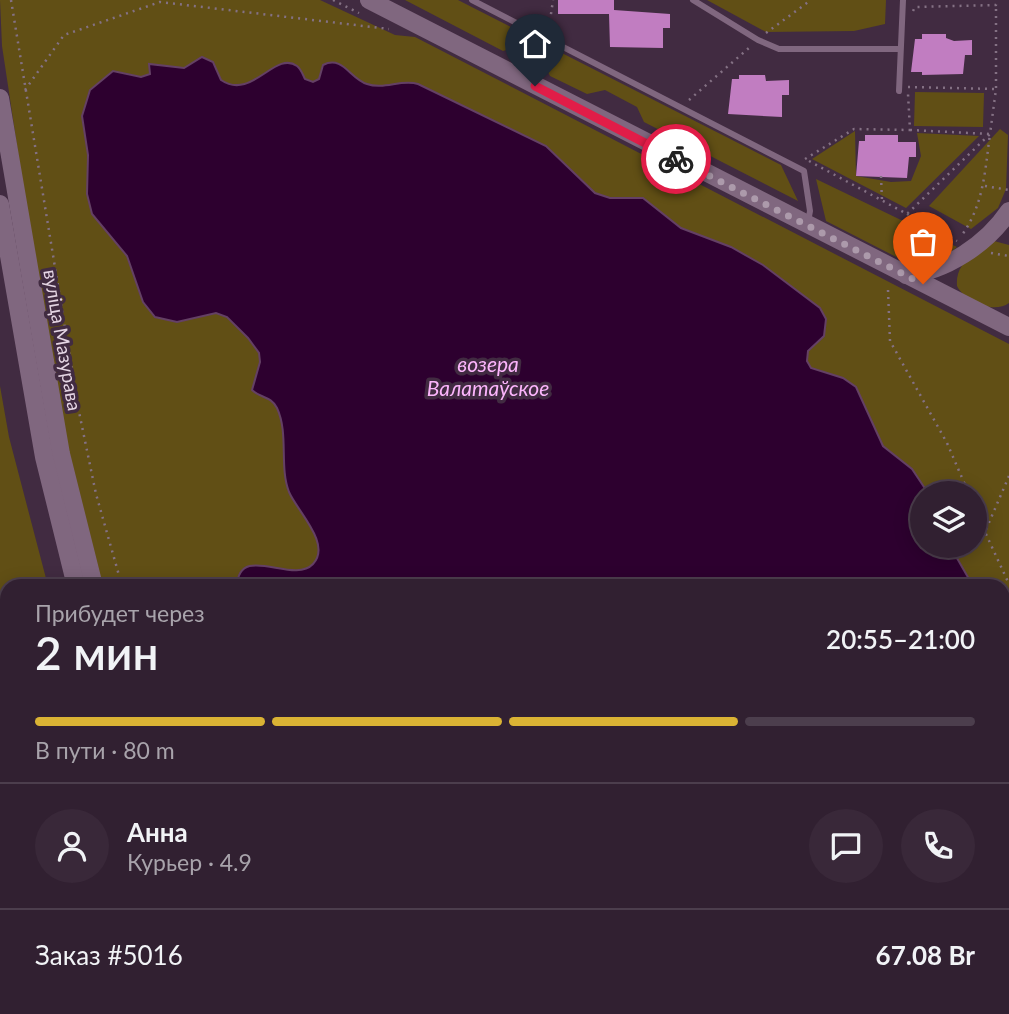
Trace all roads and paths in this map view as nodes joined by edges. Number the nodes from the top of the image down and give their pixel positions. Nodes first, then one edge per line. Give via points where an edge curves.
1 (11, 0) edge
2 (369, 0) edge
3 (472, 0) edge
4 (553, 0) edge
5 (693, 0) edge
6 (811, 0) edge
7 (903, 0) edge
8 (996, 2) edge
9 (910, 16) dead end
10 (550, 28) dead end
11 (390, 29) dead end
12 (758, 40) junction
13 (899, 49) junction
14 (908, 76) dead end
15 (907, 88) junction
16 (996, 89) junction
17 (25, 90) junction
18 (900, 91) dead end
19 (0, 98) edge
20 (684, 104) dead end
21 (910, 130) junction
22 (990, 134) junction
23 (794, 154) dead end
24 (806, 159) junction
25 (881, 176) dead end
26 (984, 186) junction
27 (1009, 190) edge
28 (882, 201) junction
29 (0, 204) edge
30 (1009, 211) edge
31 (907, 214) junction
32 (808, 225) junction
33 (985, 237) junction
34 (1009, 237) edge
35 (961, 247) junction
36 (906, 275) junction
37 (888, 290) dead end
38 (956, 301) junction
39 (1000, 316) edge
40 (1009, 327) edge
41 (1009, 476) edge
42 (963, 481) edge
43 (987, 527) edge
44 (987, 536) edge
45 (74, 579) edge
46 (92, 579) edge
47 (120, 579) edge
48 (1007, 579) edge

1 - 17 path
2 - 32 street
3 - 32 lane via 804,171
4 - 10 path
5 - 12 lane
6 - 12 path
7 - 13 lane
8 - 9 path via 915,8
8 - 16 path
11 - 17 path via 160,2 64,34
12 - 13 lane via 779,49
12 - 20 path
13 - 18 lane
14 - 15 path
15 - 16 path
15 - 21 path
16 - 22 path
17 - 47 path via 78,407
19 - 46 street, вуліца Мазурава via 61,454
21 - 22 path
21 - 24 path via 854,128
22 - 26 path
22 - 31 path
23 - 24 path
24 - 28 path
25 - 28 path
26 - 27 path
26 - 35 path
28 - 31 path
29 - 45 street, вуліца Мазурава via 44,457
30 - 33 street
31 - 35 path
32 - 36 street
33 - 34 street
33 - 35 street
35 - 36 street via 944,267
35 - 38 street via 950,279
36 - 38 street
37 - 42 path via 890,341
38 - 39 street
39 - 40 street
41 - 43 path
44 - 48 path

